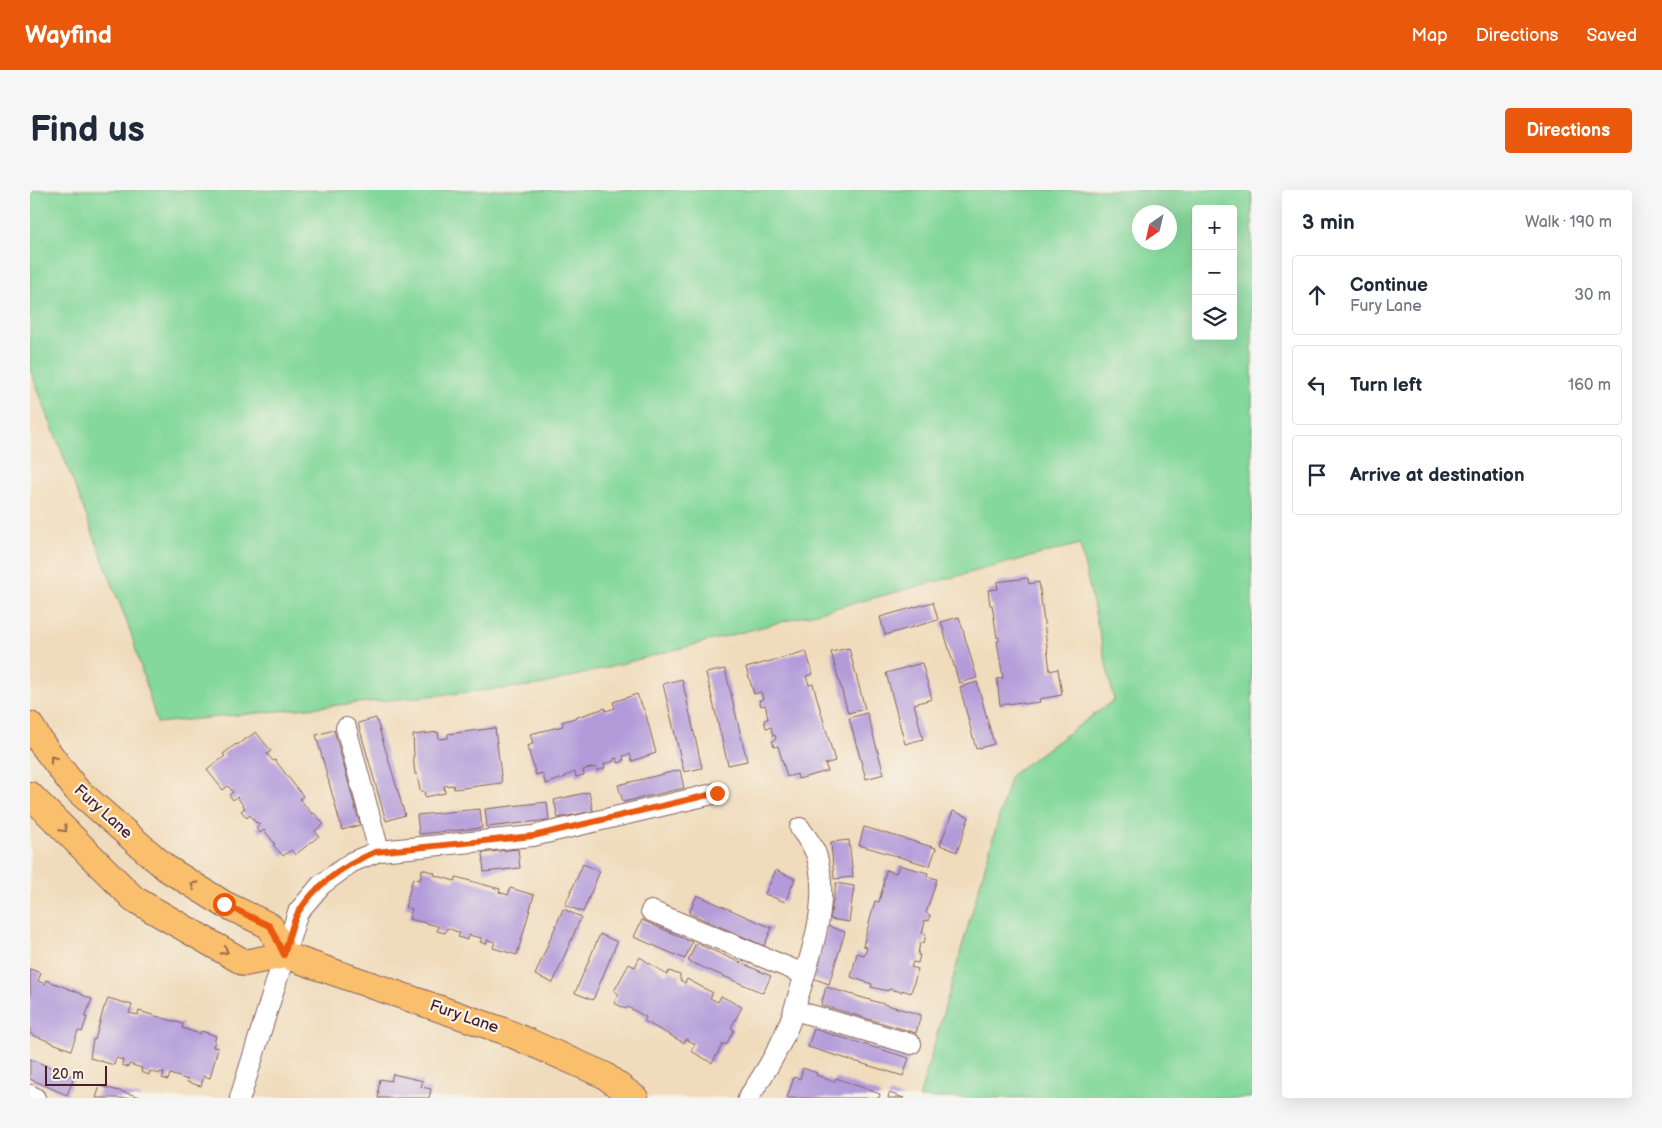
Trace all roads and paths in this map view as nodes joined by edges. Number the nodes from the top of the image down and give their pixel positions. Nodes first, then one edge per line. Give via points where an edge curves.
1 (30, 725) edge
2 (346, 728) dead end
3 (717, 793) dead end
4 (30, 794) edge
5 (800, 828) dead end
6 (379, 851) junction
7 (651, 911) dead end
8 (284, 955) junction
9 (804, 974) junction
10 (794, 1010) junction
11 (911, 1044) dead end
12 (30, 1095) edge
13 (36, 1098) edge
14 (240, 1098) edge
15 (635, 1098) edge
16 (748, 1098) edge

8 -> 1 main road, Fury Lane via 270,926 224,904 166,868 76,789
2 - 6 lane
3 - 6 lane via 533,836
4 -> 8 main road, Fury Lane via 134,899 246,962
5 - 9 lane via 816,853 822,881 821,914
6 - 8 lane via 352,862 320,885 298,912
7 - 9 lane
8 - 14 lane
8 - 15 main road, Fury Lane via 504,1031 604,1075
9 - 10 lane
10 - 11 lane
10 - 16 lane via 766,1071
12 - 13 lane

